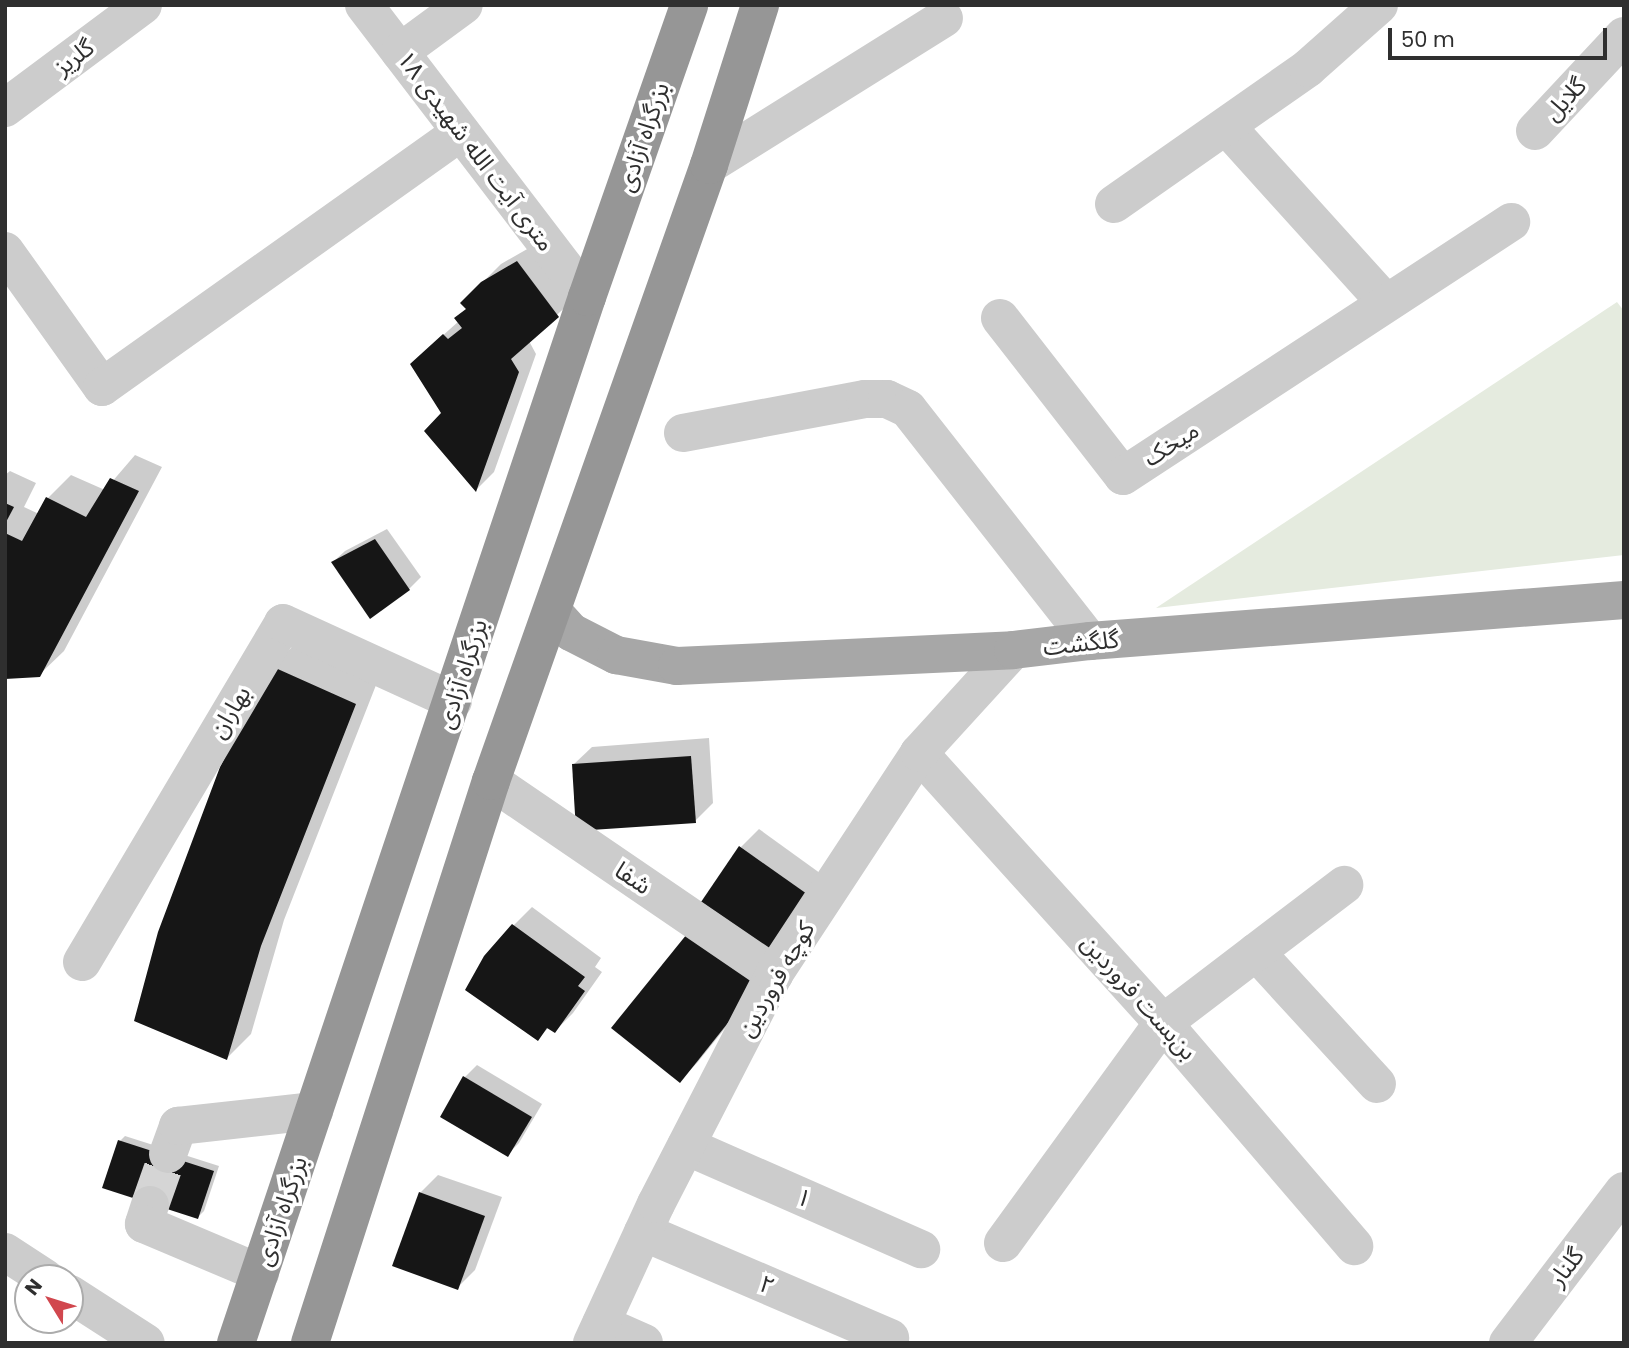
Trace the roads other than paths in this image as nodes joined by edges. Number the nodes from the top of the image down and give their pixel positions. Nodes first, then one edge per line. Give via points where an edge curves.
1 (143, 5) edge
2 (364, 5) edge
3 (464, 5) edge
4 (689, 5) edge
5 (760, 5) edge
6 (1379, 5) edge
7 (944, 18) dead end
8 (1624, 36) edge
9 (400, 52) junction
10 (5, 108) edge
11 (1227, 127) junction
12 (1535, 131) dead end
13 (461, 132) junction
14 (709, 165) junction
15 (1114, 204) dead end
16 (1511, 222) dead end
17 (5, 251) edge
18 (587, 297) junction
19 (1386, 303) junction
20 (1000, 318) dead end
21 (683, 433) dead end
22 (1624, 600) edge
23 (552, 612) junction
24 (1090, 641) junction
25 (1013, 650) junction
26 (453, 701) junction
27 (919, 753) junction
28 (491, 781) junction
29 (1345, 885) dead end
30 (1255, 952) junction
31 (82, 962) dead end
32 (774, 974) junction
33 (1163, 1023) junction
34 (1377, 1084) dead end
35 (314, 1111) junction
36 (686, 1146) junction
37 (167, 1154) tunnel mouth
38 (1624, 1191) edge
39 (150, 1205) tunnel mouth
40 (643, 1232) junction
41 (1003, 1243) dead end
42 (1354, 1246) dead end
43 (922, 1249) dead end
44 (5, 1252) edge
45 (23, 1264) edge
46 (260, 1273) junction
47 (84, 1303) edge
48 (597, 1333) edge
49 (890, 1338) dead end
50 (146, 1343) edge
51 (236, 1343) edge
52 (310, 1343) edge
53 (644, 1343) edge
54 (1508, 1343) edge

1 - 10 street, گلریز
2 - 9 street, ۱۸ متری آیت الله شهیدی
3 - 9 street
4 - 18 highway, بزرگراه آزادی
5 - 14 highway
6 - 11 street via 1308,68
7 - 14 street
8 - 12 street, گلایل
9 - 13 street, ۱۸ متری آیت الله شهیدی
11 - 15 street
11 - 19 street
13 - 17 street via 102,387
13 - 18 street, ۱۸ متری آیت الله شهیدی
14 - 23 highway
16 - 19 street, میخک
18 - 26 highway, بزرگراه آزادی
19 - 20 street, میخک via 1123,475
21 - 24 street via 865,399 887,399 908,409
22 - 24 main road, گلگشت
23 - 25 main road, گلگشت via 571,632 616,655 677,666
23 - 28 highway
24 - 25 main road, گلگشت
25 - 27 street, کوچه فروردین
26 - 31 street, بهاران via 283,623
26 - 35 highway, بزرگراه آزادی
27 - 32 street, کوچه فروردین
27 - 33 street, بن‌بست فروردین
28 - 32 street, شفا
28 - 52 highway
29 - 30 street
30 - 33 street
30 - 34 street
32 - 36 street, کوچه فروردین
33 - 41 street
33 - 42 street, بن‌بست فروردین
35 - 37 street via 178,1126
35 - 46 highway, بزرگراه آزادی
36 - 40 street, کوچه فروردین
36 - 43 street, ۱
38 - 54 street, گلنار
39 - 46 street via 144,1224
40 - 48 street, کوچه فروردین
40 - 49 street, ۲
44 - 45 street
46 - 51 highway, بزرگراه آزادی
47 - 50 street
48 - 53 street

